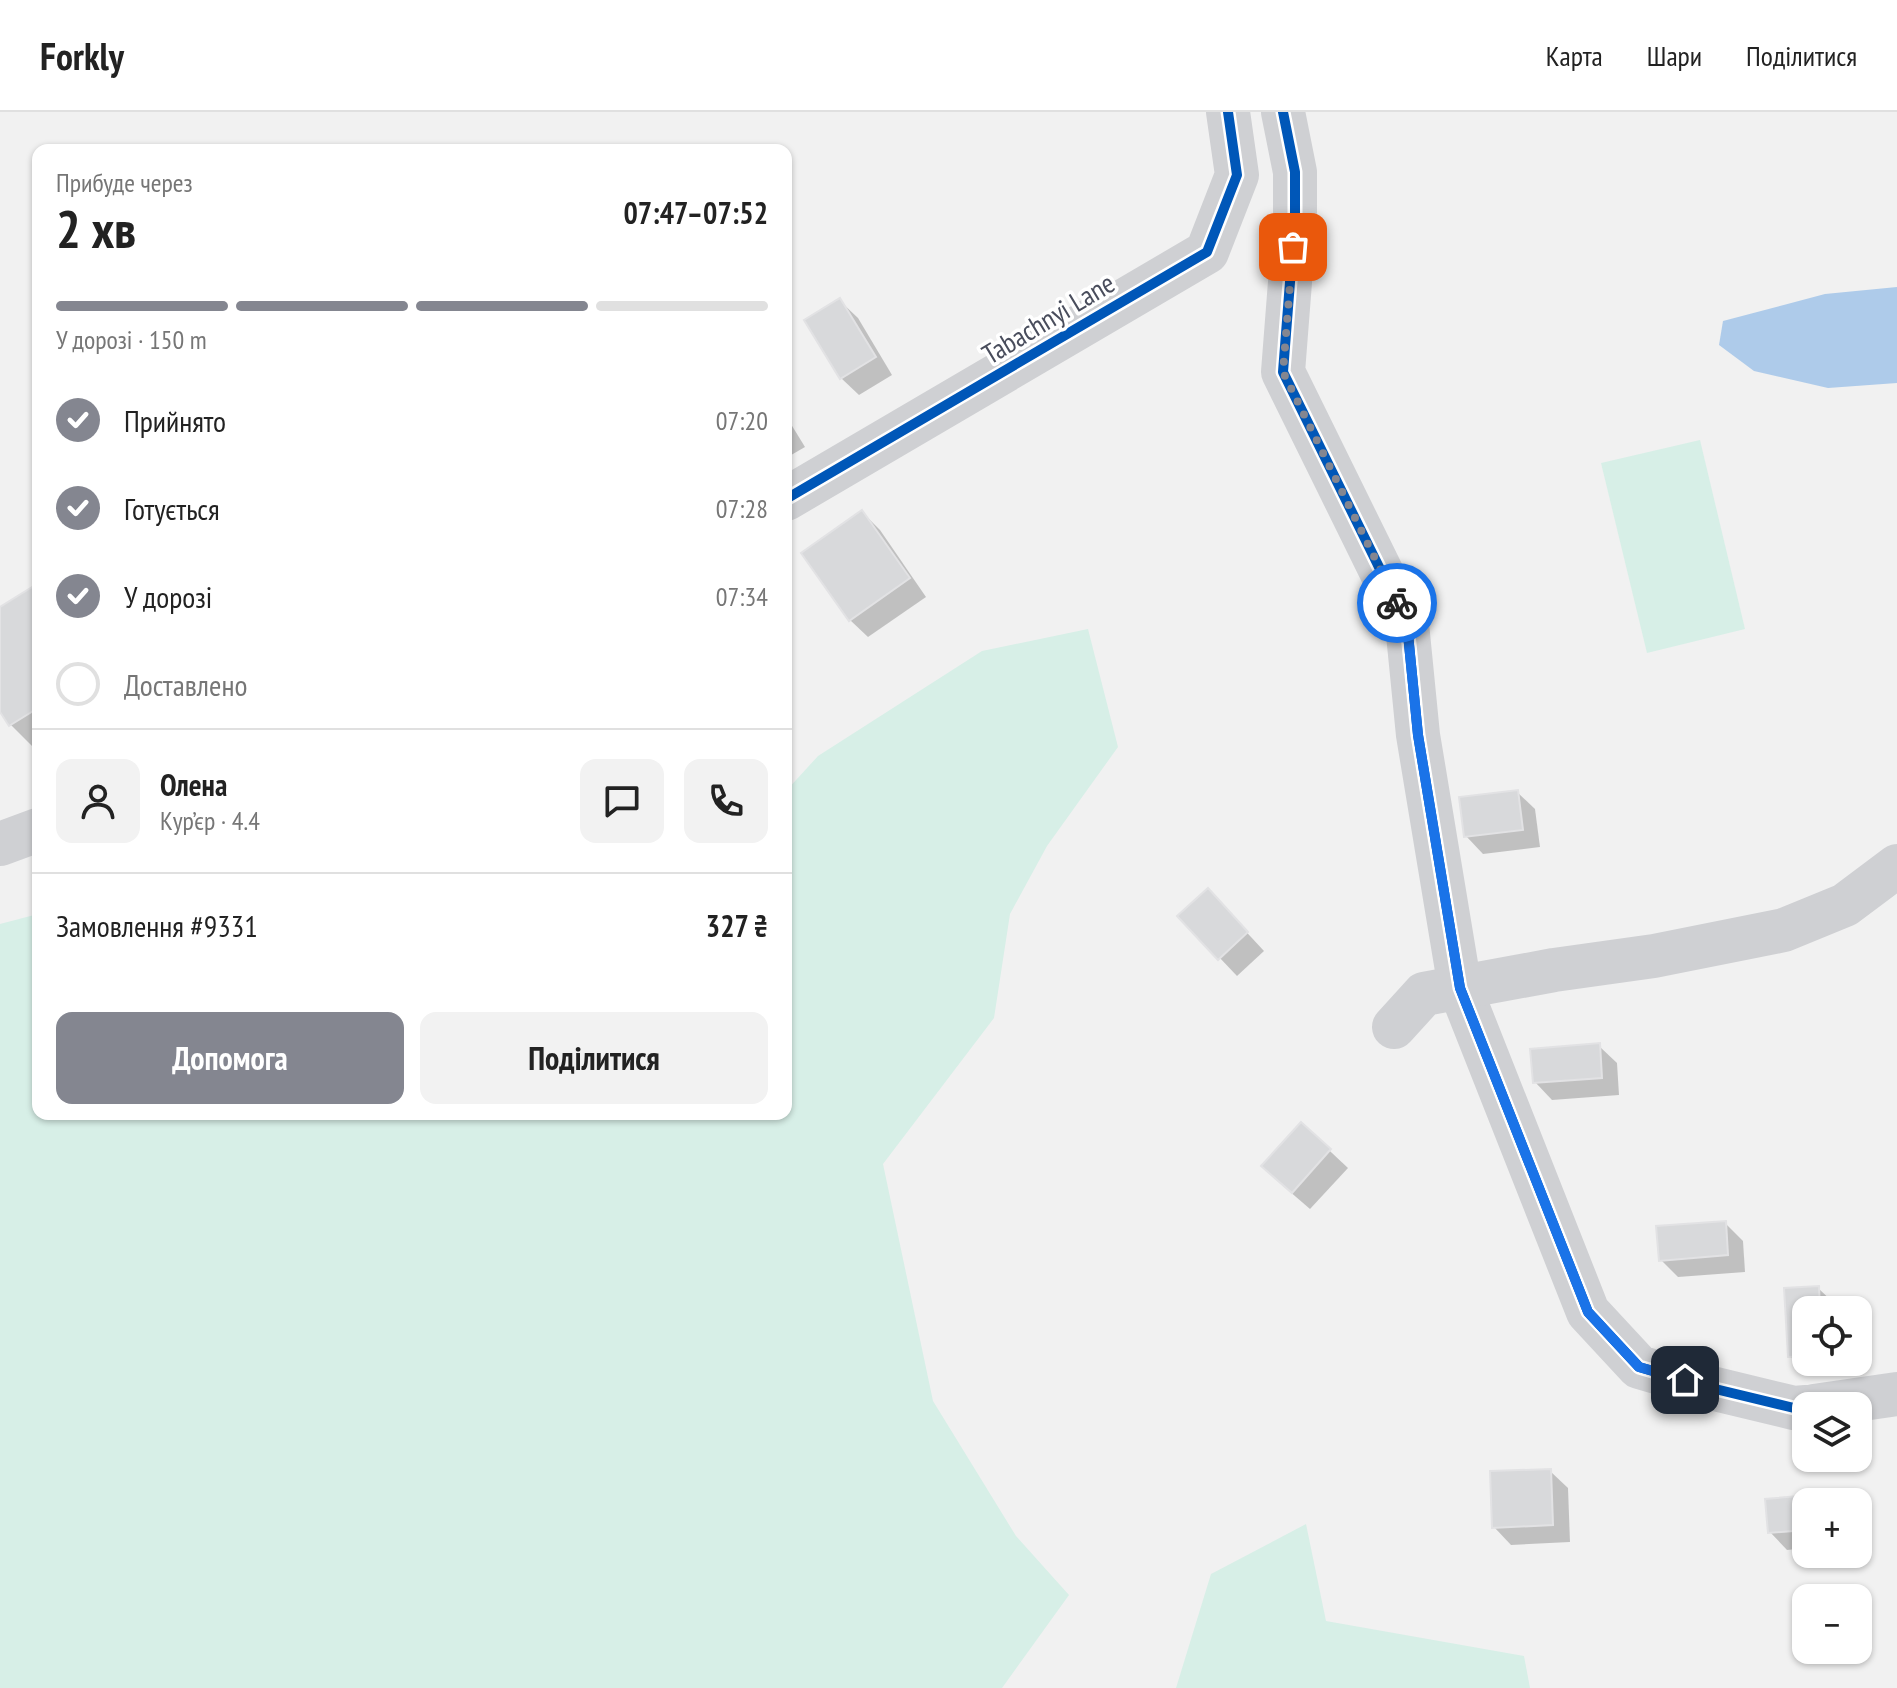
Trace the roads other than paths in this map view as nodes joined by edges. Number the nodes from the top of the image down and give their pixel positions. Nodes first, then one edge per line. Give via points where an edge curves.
1 (1228, 112) edge
2 (1283, 112) edge
3 (792, 495) edge
4 (32, 832) edge
5 (0, 844) edge
6 (1897, 866) edge
7 (1460, 988) junction
8 (1394, 1027) dead end
9 (1897, 1394) edge
10 (1872, 1398) edge
11 (1792, 1408) edge

1 - 3 street, Tabachnyi Lane via 1237,175 1207,252
2 - 7 street via 1295,172 1283,372 1407,624 1418,735
4 - 5 street
6 - 7 street via 1845,905 1784,930
7 - 8 street via 1424,994
7 - 11 street via 1588,1312 1639,1367
9 - 10 street

